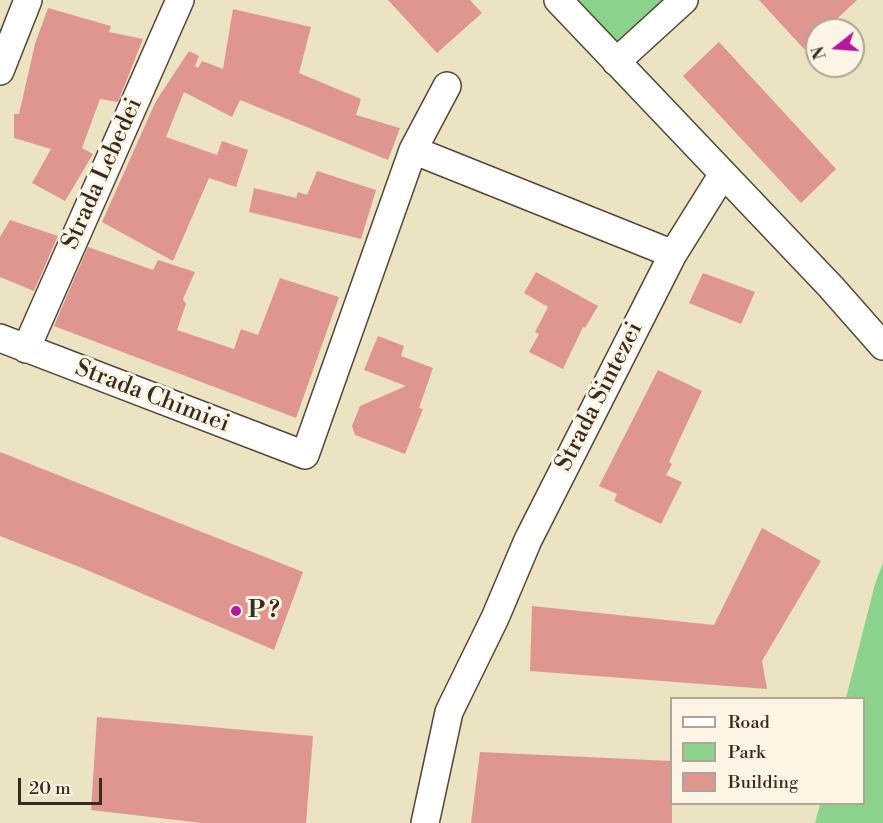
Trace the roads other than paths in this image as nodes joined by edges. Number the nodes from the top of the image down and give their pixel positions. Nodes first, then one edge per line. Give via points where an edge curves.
1 (28, 0) edge
2 (180, 0) edge
3 (558, 0) edge
4 (684, 0) edge
5 (616, 62) junction
6 (0, 71) edge
7 (447, 86) dead end
8 (413, 150) junction
9 (723, 174) junction
10 (673, 254) junction
11 (0, 338) edge
12 (883, 346) edge
13 (27, 349) junction
14 (425, 823) edge

1 - 6 street
2 - 13 street, Strada Lebedei
3 - 5 street
4 - 5 street
5 - 9 street
7 - 8 street
8 - 10 street
8 - 13 street, Strada Chimiei via 305,455
9 - 10 street, Strada Sintezei
9 - 12 street
10 - 14 street, Strada Sintezei via 528,540 449,712
11 - 13 street, Strada Chimiei

